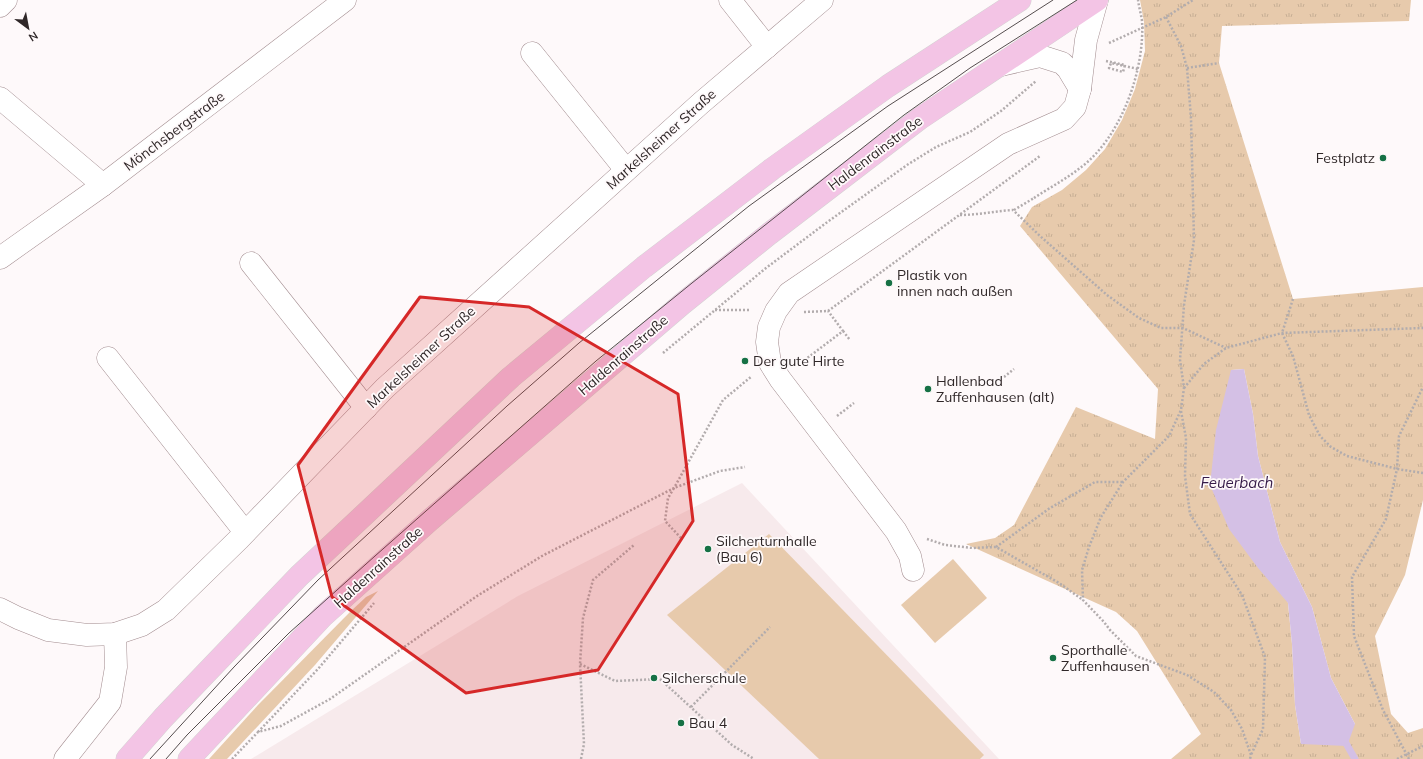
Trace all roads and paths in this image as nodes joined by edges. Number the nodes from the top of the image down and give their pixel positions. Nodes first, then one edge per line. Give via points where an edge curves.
1 (6, 0) edge
2 (345, 0) edge
3 (730, 0) edge
4 (822, 0) edge
5 (1020, 0) edge
6 (1097, 0) edge
7 (1138, 0) edge
8 (1193, 0) edge
9 (0, 6) edge
10 (1166, 17) junction
11 (767, 47) junction
12 (532, 54) dead end
13 (1093, 57) junction
14 (1062, 63) junction
15 (1219, 63) dead end
16 (997, 67) junction
17 (1187, 68) junction
18 (1138, 69) junction
19 (1080, 89) junction
20 (0, 98) edge
21 (1042, 155) dead end
22 (626, 170) junction
23 (103, 185) junction
24 (1013, 210) junction
25 (960, 214) junction
26 (0, 258) edge
27 (251, 263) dead end
28 (1293, 299) dead end
29 (715, 310) junction
30 (776, 310) junction
31 (828, 311) junction
32 (1183, 328) junction
33 (1423, 328) edge
34 (843, 331) junction
35 (1282, 334) junction
36 (850, 340) dead end
37 (1226, 348) junction
38 (659, 356) dead end
39 (108, 358) dead end
40 (1014, 369) dead end
41 (775, 371) junction
42 (1004, 377) dead end
43 (1423, 387) edge
44 (1184, 388) junction
45 (854, 403) dead end
46 (366, 408) junction
47 (845, 410) dead end
48 (1180, 410) junction
49 (744, 468) dead end
50 (1397, 469) junction
51 (1423, 473) edge
52 (1123, 482) junction
53 (674, 488) junction
54 (246, 532) junction
55 (899, 537) junction
56 (681, 538) dead end
57 (634, 545) dead end
58 (996, 547) junction
59 (913, 570) dead end
60 (1083, 600) junction
61 (374, 602) dead end
62 (0, 609) edge
63 (770, 627) dead end
64 (115, 634) junction
65 (580, 664) junction
66 (691, 707) junction
67 (258, 732) junction
68 (1423, 746) edge
69 (1406, 754) junction
70 (1250, 757) edge
71 (65, 759) edge
72 (128, 759) edge
73 (189, 759) edge
74 (232, 759) edge
75 (581, 759) edge
76 (754, 759) edge
77 (1397, 759) edge
78 (1409, 759) edge

1 - 9 street
2 - 23 street, Mönchsbergstraße
3 - 11 street
4 - 11 street, Markelsheimer Straße
5 - 72 main road via 888,86 772,169 644,267 511,377 299,576 163,718
6 - 13 street via 1091,18
6 - 16 main road, Haldenrainstraße
7 - 18 path, bridge via 1142,20
8 - 10 path
10 - 13 path
10 - 17 path via 1181,46
11 - 22 street, Markelsheimer Straße
12 - 22 street
13 - 18 path via 1125,65 1124,72 1109,68 1111,63 1124,66 1131,67
13 - 19 street
14 - 16 street via 1040,56
14 - 19 street
14 - 29 path via 1045,73 994,116 970,132 936,147 894,174 766,268
15 - 17 path
16 - 73 main road, Haldenrainstraße via 919,119 769,234 430,520 323,616
17 - 32 path via 1194,240
18 - 24 path, bridge via 1119,120 1102,147 1081,168
19 - 30 street via 1075,107 1064,119 1008,144 788,293
20 - 23 street
21 - 25 path
22 - 46 street, Markelsheimer Straße
23 - 26 street, Mönchsbergstraße
24 - 25 path via 976,215
24 - 32 path via 1107,295 1139,318 1162,328
25 - 31 path
27 - 46 street
28 - 35 path
29 - 30 path
29 - 38 path
30 - 31 path via 788,313
30 - 41 street via 769,327 767,342
31 - 34 path
32 - 37 path
32 - 44 path via 1180,360
33 - 35 path
34 - 36 path
34 - 41 path
35 - 37 path
35 - 50 path via 1293,356 1309,416 1320,436 1330,447 1347,456
37 - 44 path via 1204,364
39 - 54 street
40 - 42 path
41 - 53 path via 723,400
41 - 55 street
43 - 50 path via 1400,436
44 - 48 path
45 - 47 path
46 - 54 street, Markelsheimer Straße
48 - 52 path via 1169,436
48 - 70 path via 1186,438 1184,476 1190,514 1242,595 1265,657 1262,729
49 - 53 path via 720,471
50 - 51 path
50 - 69 path via 1386,519 1352,576 1354,636 1383,710
52 - 58 path via 1095,482 1050,508
52 - 60 path via 1101,517 1089,547 1082,570
53 - 56 path via 668,498 665,521
53 - 67 path via 542,556 477,596 330,699 281,726
54 - 64 street, Markelsheimer Straße via 166,610 142,625
55 - 58 path via 912,534 946,545
55 - 59 street via 910,556
57 - 65 path via 593,580 583,618
58 - 60 path via 1059,583
60 - 70 path via 1136,656 1187,675 1214,692 1231,710 1242,729
61 - 67 path via 318,669
62 - 64 street, Markelsheimer Straße via 48,630 87,635
63 - 66 path
64 - 71 street via 116,668 110,702
65 - 66 path via 615,681 660,679
65 - 75 path via 584,744
66 - 76 path via 732,745
67 - 74 path
68 - 69 path
69 - 77 path
69 - 78 path

